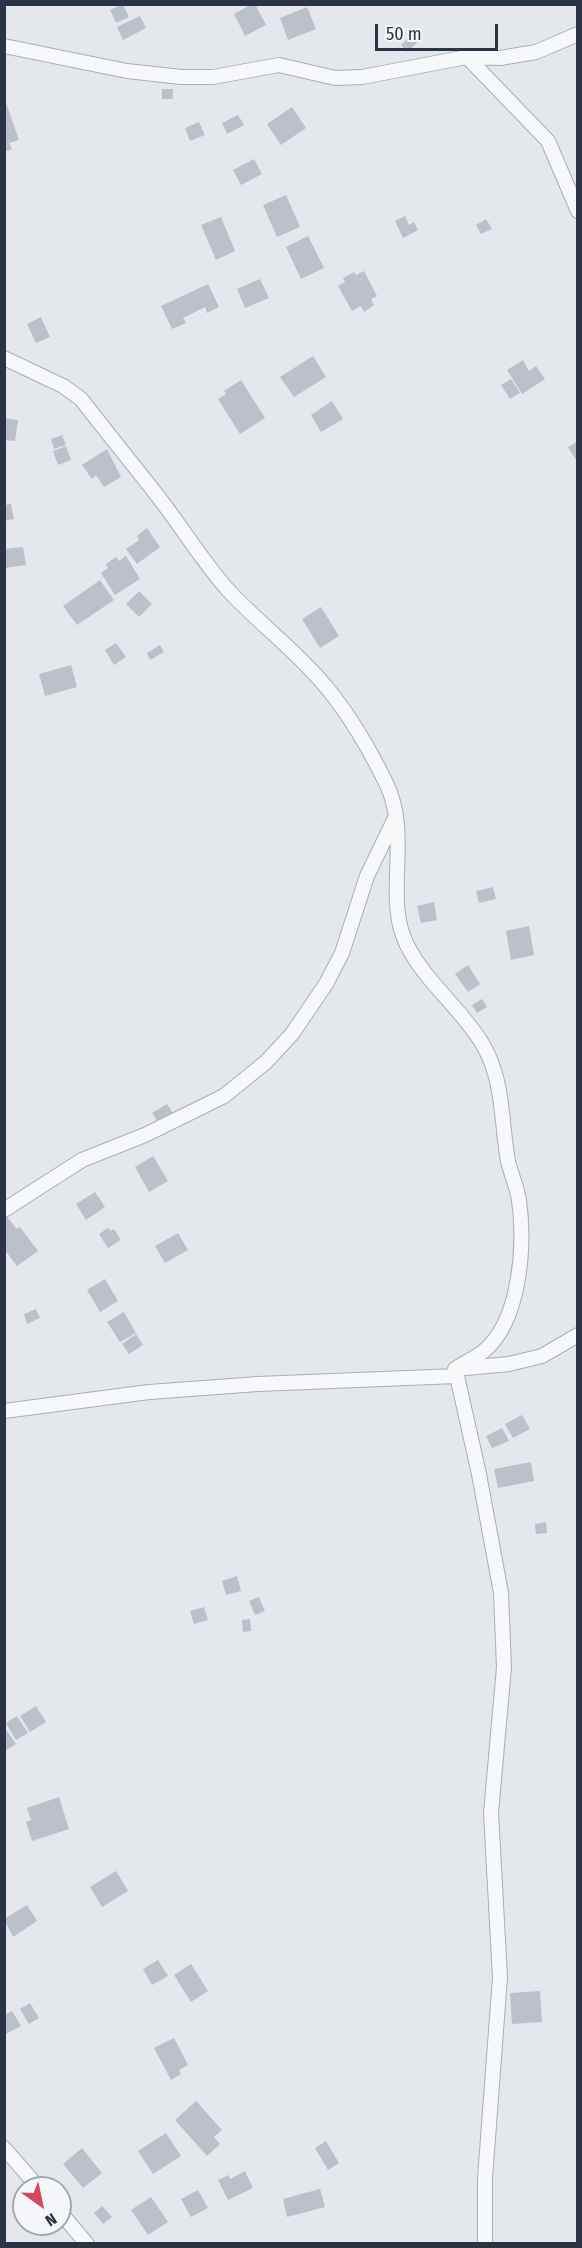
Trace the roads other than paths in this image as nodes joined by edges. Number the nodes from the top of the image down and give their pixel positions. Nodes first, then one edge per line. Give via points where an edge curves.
1 (578, 34) edge
2 (4, 46) edge
3 (467, 57) junction
4 (578, 211) edge
5 (4, 358) edge
6 (397, 814) junction
7 (4, 1210) edge
8 (578, 1335) edge
9 (456, 1373) junction
10 (4, 1411) edge
11 (4, 2148) edge
12 (28, 2176) edge
13 (72, 2226) edge
14 (87, 2244) edge
15 (485, 2244) edge

1 - 3 street via 536,52 500,58
2 - 3 street via 127,71 192,77 279,65 335,78 362,77
3 - 4 street via 548,141
5 - 6 street via 63,386 81,399 227,589 327,689 376,764
6 - 7 street via 367,876 342,953 331,974 292,1034 266,1062 224,1096 145,1135 82,1160
6 - 9 street via 399,920 405,943 419,967 483,1045 493,1066 518,1198 521,1253 507,1318 485,1350
8 - 9 street via 542,1356
9 - 10 street via 149,1392
9 - 15 street via 501,1593 504,1667 491,1814 500,1977 485,2178
11 - 12 street
13 - 14 street

